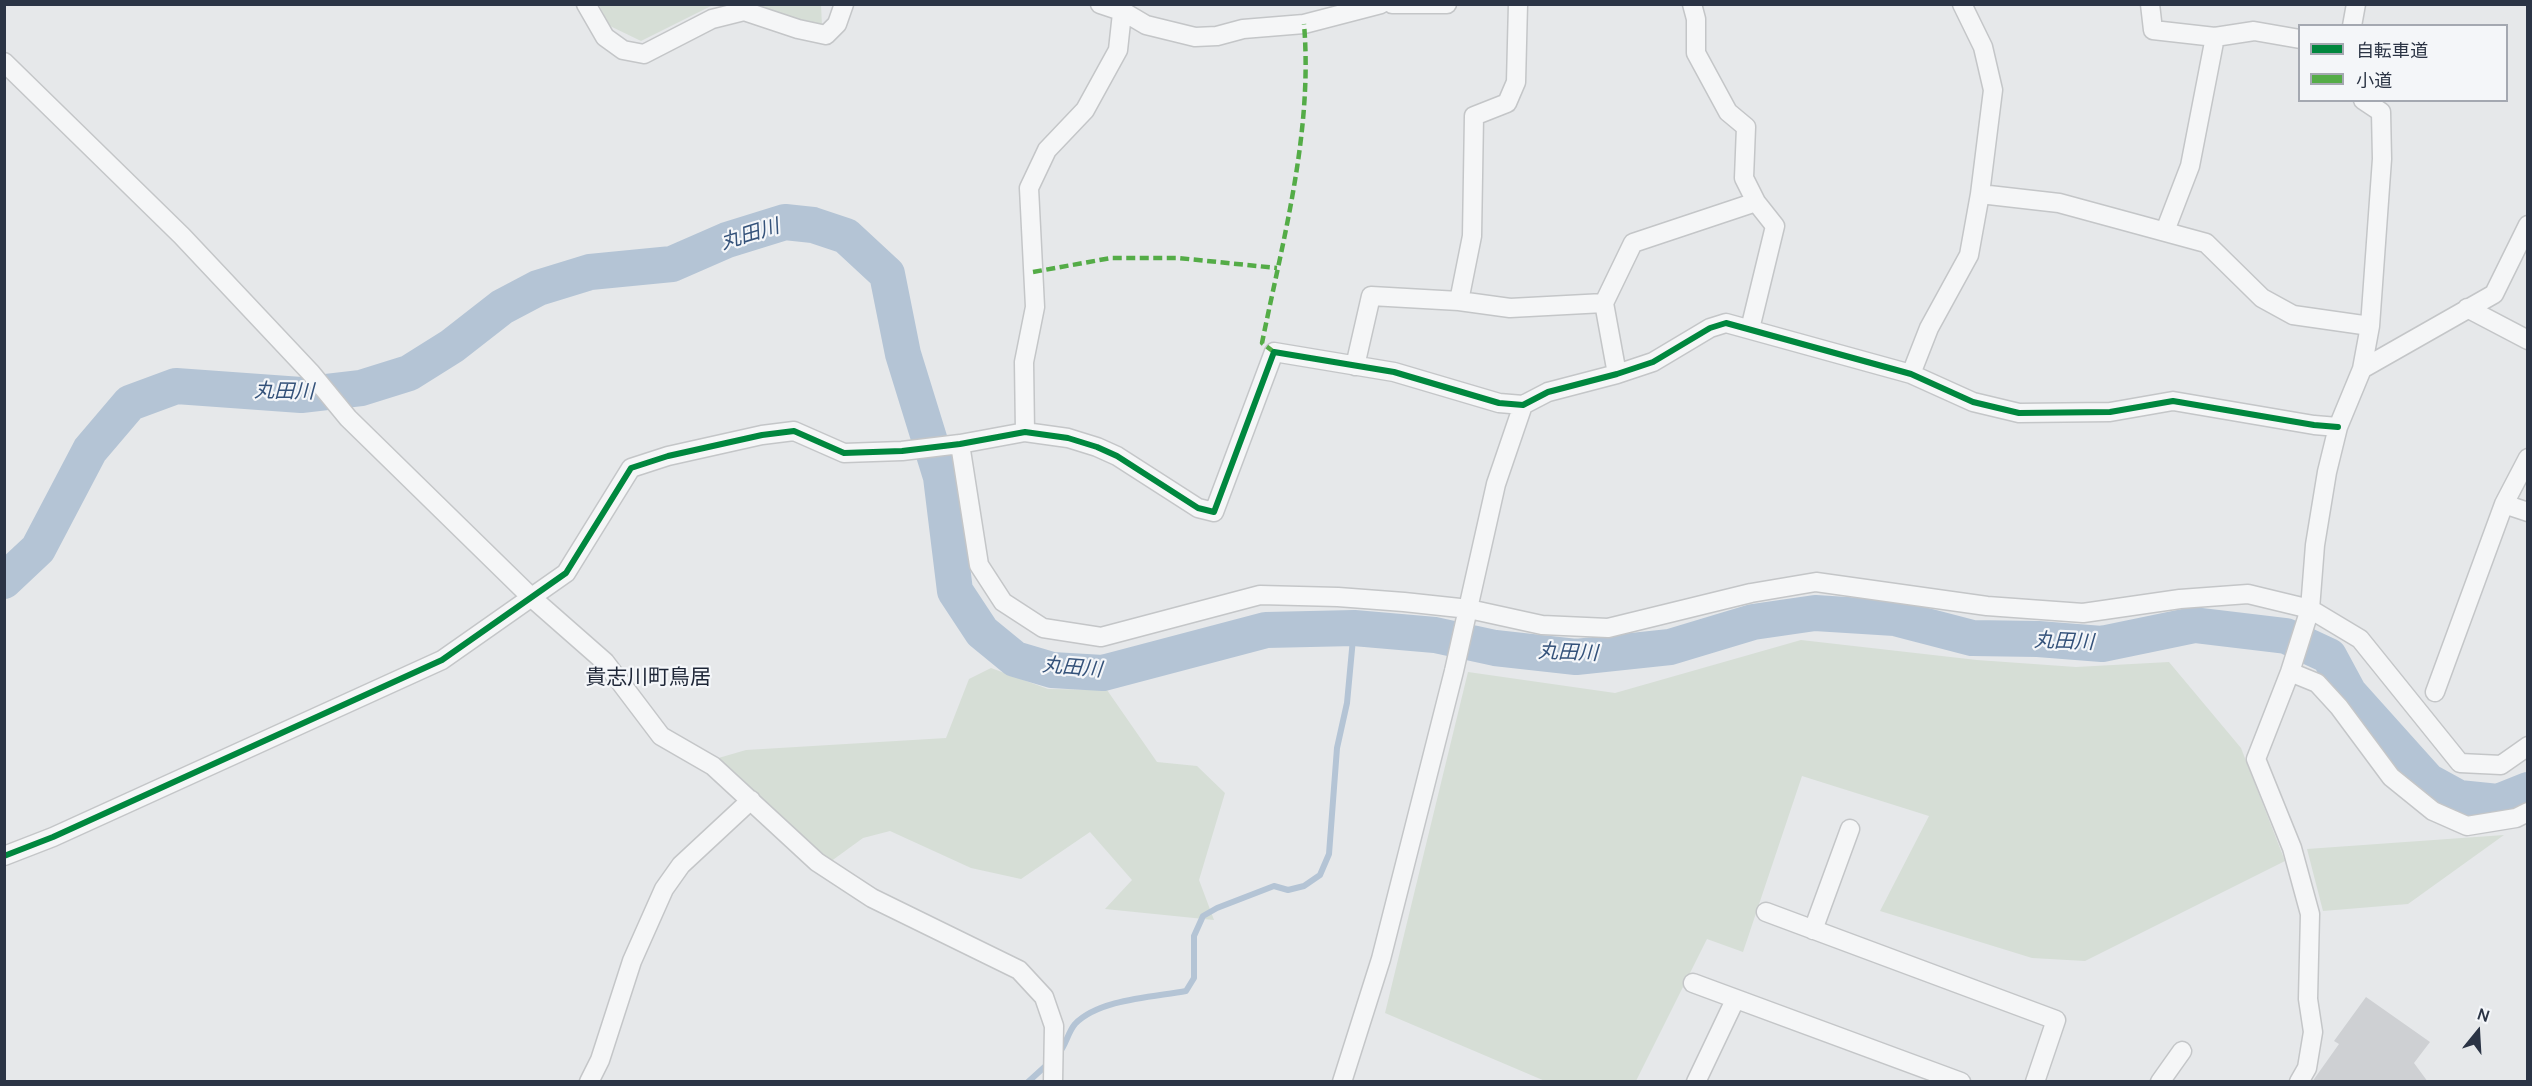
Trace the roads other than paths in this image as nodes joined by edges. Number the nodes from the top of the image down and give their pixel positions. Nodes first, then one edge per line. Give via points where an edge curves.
1 (586, 4) edge
2 (844, 4) edge
3 (1100, 4) edge
4 (1381, 4) edge
5 (1392, 4) edge
6 (1447, 4) edge
7 (1518, 4) edge
8 (1692, 4) edge
9 (1962, 4) edge
10 (2150, 4) edge
11 (2356, 4) edge
12 (1123, 8) edge
13 (2352, 24) edge
14 (2215, 37) junction
15 (2298, 39) edge
16 (4, 62) edge
17 (2366, 102) edge
18 (1980, 194) junction
19 (1756, 201) junction
20 (2528, 225) edge
21 (2165, 231) junction
22 (1459, 301) junction
23 (1604, 303) junction
24 (2467, 308) junction
25 (2370, 326) junction
26 (1750, 329) junction
27 (2528, 340) edge
28 (1355, 366) junction
29 (2362, 369) junction
30 (1617, 374) junction
31 (1911, 374) junction
32 (1523, 405) junction
33 (2338, 427) junction
34 (1025, 432) junction
35 (960, 444) junction
36 (2528, 458) edge
37 (2504, 504) junction
38 (2528, 512) edge
39 (531, 597) junction
40 (1469, 609) junction
41 (2310, 609) junction
42 (2290, 672) junction
43 (2435, 692) dead end
44 (2528, 746) edge
45 (751, 800) junction
46 (2528, 812) edge
47 (1850, 829) dead end
48 (4, 856) edge
49 (1766, 912) dead end
50 (1813, 930) junction
51 (1693, 984) dead end
52 (1735, 1000) junction
53 (2182, 1051) dead end
54 (589, 1082) edge
55 (1053, 1082) edge
56 (1342, 1082) edge
57 (1696, 1082) edge
58 (1961, 1082) edge
59 (2035, 1082) edge
60 (2160, 1082) edge
61 (2299, 1082) edge

1 - 2 street via 605,37 623,50 644,54 712,19 744,11 826,34 837,24
3 - 12 street
4 - 12 street via 1304,24 1195,37 1146,25
5 - 6 street
7 - 22 street via 1516,81 1507,103 1474,116 1472,236
8 - 19 street via 1696,53 1728,112 1746,127 1744,178
9 - 18 street via 1983,47 1992,90
10 - 14 street via 2153,30
11 - 13 street
12 - 34 street via 1118,50 1085,110 1047,150 1029,188 1035,307 1024,362
14 - 15 street via 2254,31
14 - 21 street via 2190,166
16 - 39 street via 182,236 348,418
17 - 25 street via 2381,111 2382,159
18 - 21 street via 2059,203
18 - 31 street via 1969,255 1929,328
19 - 23 street via 1633,243
19 - 26 street via 1775,226
20 - 24 street via 2494,294
21 - 25 street via 2206,243 2262,298 2293,315
22 - 23 street via 1510,308
22 - 28 street via 1371,296
23 - 30 street
24 - 27 street
24 - 29 street
25 - 29 street
26 - 30 street via 1726,323 1710,328 1653,362
26 - 31 street
28 - 32 street via 1394,372 1499,403
28 - 34 street via 1274,352 1214,512 1198,508 1097,447
29 - 33 street
30 - 32 street via 1548,392
31 - 33 street via 1973,402 2019,413 2110,412 2173,401
32 - 40 street via 1496,484
33 - 41 street via 2314,545
34 - 35 street
35 - 39 street via 843,453 794,431 668,456 631,468 566,573
35 - 40 street via 979,565 1003,602 1043,628 1101,637 1260,595 1338,597
36 - 37 street
37 - 38 street
37 - 43 street
39 - 45 street via 605,662 661,736 713,766
39 - 48 street via 442,660
40 - 41 street via 1542,625 1608,628 1751,593 1816,582 1987,606 2083,613 2248,594
40 - 56 street via 1381,959
41 - 42 street
41 - 44 street via 2360,639 2460,763 2501,765
42 - 46 street via 2317,683 2391,777 2433,811 2467,826 2516,818
42 - 61 street via 2256,759 2292,848 2310,914 2308,999 2313,1032 2307,1068
45 - 54 street via 681,865 664,889 632,961
45 - 55 street via 817,862 872,898 1019,970 1044,997 1054,1026
47 - 50 street
49 - 50 street
50 - 59 street via 2056,1020
51 - 52 street
52 - 57 street
52 - 58 street
53 - 60 street

